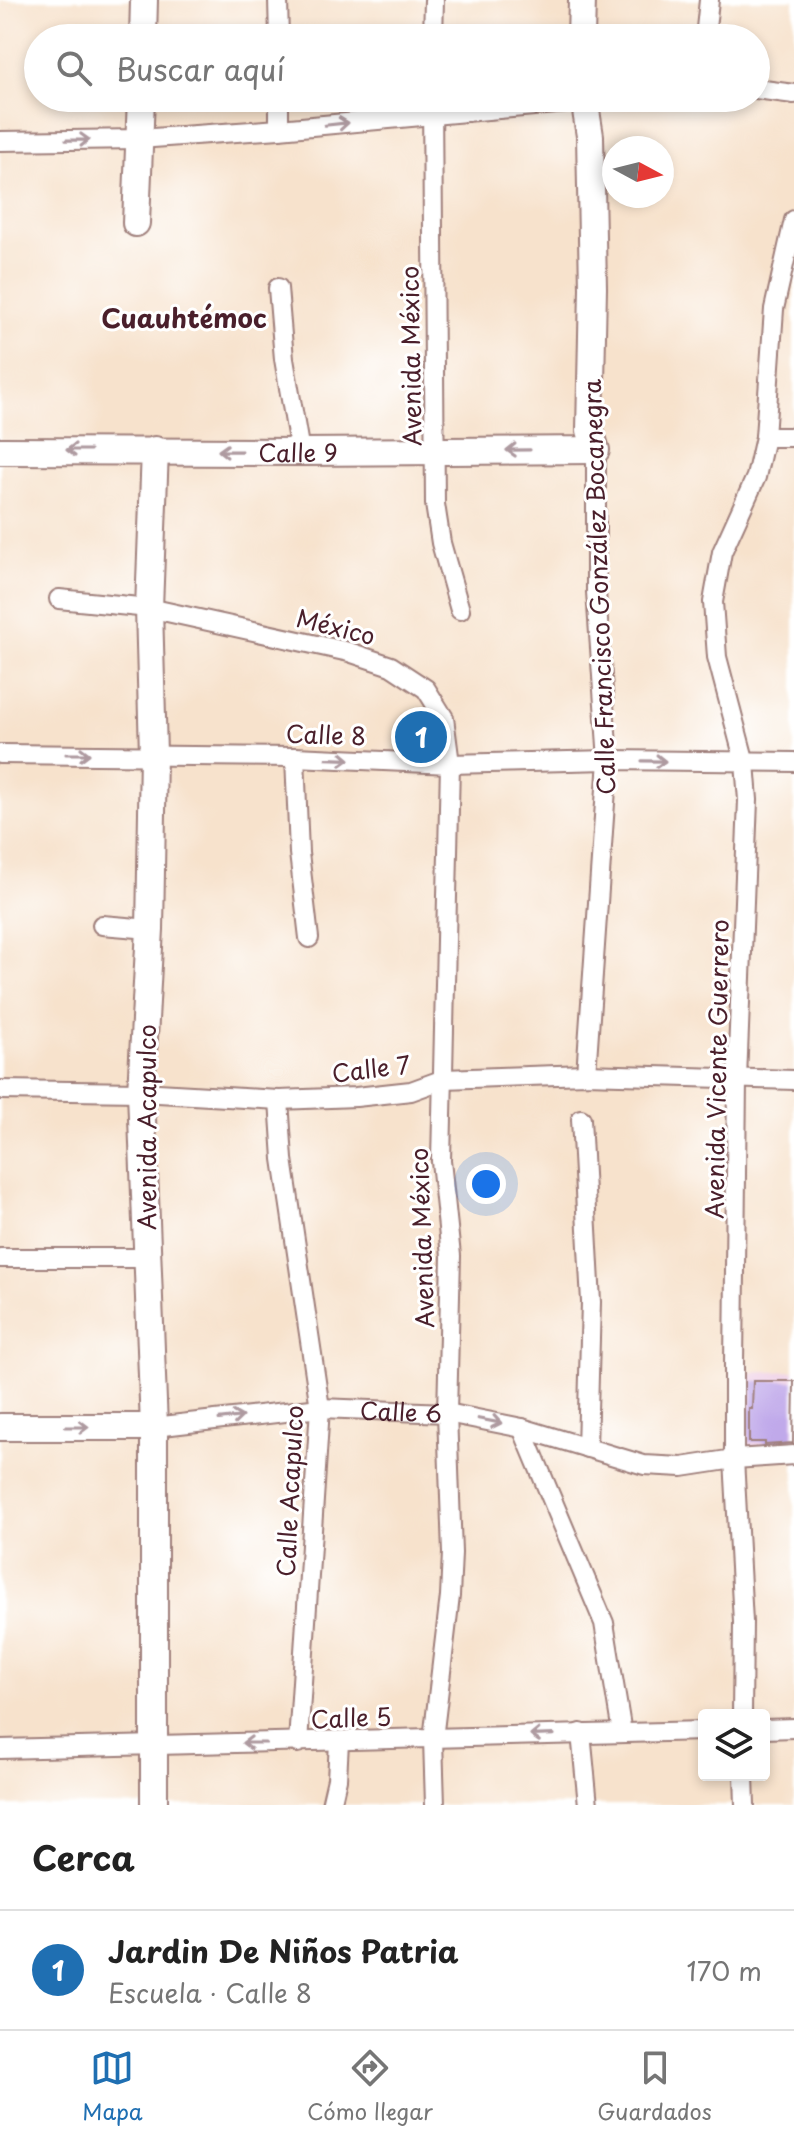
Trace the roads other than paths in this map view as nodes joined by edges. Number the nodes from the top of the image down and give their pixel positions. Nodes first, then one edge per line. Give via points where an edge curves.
1 (144, 0) edge
2 (278, 0) edge
3 (434, 0) edge
4 (582, 0) edge
5 (709, 0) edge
6 (143, 24) edge
7 (279, 24) edge
8 (433, 24) edge
9 (581, 24) edge
10 (706, 24) edge
11 (770, 91) edge
12 (794, 94) edge
13 (140, 112) edge
14 (279, 112) edge
15 (391, 112) edge
16 (431, 112) edge
17 (586, 112) edge
18 (279, 129) junction
19 (139, 139) junction
20 (0, 141) edge
21 (794, 220) edge
22 (136, 223) dead end
23 (278, 288) dead end
24 (765, 437) junction
25 (794, 437) edge
26 (155, 450) junction
27 (596, 450) junction
28 (0, 451) edge
29 (434, 451) junction
30 (300, 452) junction
31 (59, 599) dead end
32 (149, 608) junction
33 (460, 610) dead end
34 (0, 754) edge
35 (153, 754) junction
36 (295, 757) junction
37 (608, 760) junction
38 (794, 762) edge
39 (745, 763) junction
40 (450, 764) junction
41 (102, 925) dead end
42 (150, 929) junction
43 (309, 938) dead end
44 (586, 1074) junction
45 (444, 1079) junction
46 (737, 1079) junction
47 (794, 1080) edge
48 (0, 1090) edge
49 (141, 1092) junction
50 (279, 1100) junction
51 (581, 1119) dead end
52 (0, 1258) edge
53 (146, 1258) junction
54 (320, 1408) junction
55 (447, 1413) junction
56 (0, 1427) edge
57 (154, 1427) junction
58 (522, 1428) junction
59 (587, 1448) junction
60 (794, 1455) edge
61 (734, 1459) junction
62 (742, 1709) edge
63 (794, 1728) edge
64 (770, 1729) edge
65 (698, 1731) edge
66 (581, 1733) junction
67 (622, 1733) junction
68 (433, 1739) junction
69 (339, 1742) junction
70 (156, 1743) junction
71 (298, 1743) junction
72 (0, 1749) edge
73 (744, 1781) edge
74 (154, 1805) edge
75 (331, 1805) edge
76 (435, 1805) edge
77 (588, 1805) edge
78 (745, 1805) edge

1 - 6 street
2 - 7 street
3 - 8 street
4 - 9 street
5 - 10 street
11 - 12 street
13 - 19 street
14 - 18 street
18 -> 15 street
16 - 29 street, Avenida México
17 - 27 street, Calle Francisco González Bocanegra via 593,288 590,430
18 - 19 street
20 -> 19 street
19 - 22 street
21 - 24 street, Avenida Vicente Guerrero via 774,309
23 - 30 street
24 - 25 street
24 - 39 street, Avenida Vicente Guerrero via 756,477 722,552 713,602 717,657
26 -> 28 street, Calle 9
30 -> 26 street, Calle 9
26 - 32 street, Avenida Acapulco
27 -> 29 street, Calle 9
27 - 37 street, Calle Francisco González Bocanegra via 596,592
29 - 30 street, Calle 9
29 - 33 street, Avenida México via 441,543
31 - 32 street, México
32 - 35 street, Avenida Acapulco
32 - 40 street, México via 391,666 426,689 438,708
34 -> 35 street, Calle 8
35 - 36 street, Calle 8
35 - 42 street, Avenida Acapulco
36 -> 40 street, Calle 8
36 - 43 street
37 -> 39 street, Calle 8
37 - 40 street, Calle 8
37 - 44 street, Calle Francisco González Bocanegra
38 - 39 street, Calle 8
39 - 46 street, Avenida Vicente Guerrero
40 - 45 street, Avenida México
41 - 42 street
42 - 49 street, Avenida Acapulco
44 - 45 street, Calle 7
44 - 46 street, Calle 7
45 - 50 street, Calle 7 via 411,1091
45 - 55 street, Avenida México via 441,1161 451,1256
46 - 47 street, Calle 7
46 - 61 street, Avenida Vicente Guerrero
48 - 49 street, Calle 7
49 - 50 street, Calle 7
49 - 53 street, Avenida Acapulco
50 - 54 street, Calle Acapulco
51 - 59 street via 591,1302
52 - 53 street
53 - 57 street, Avenida Acapulco
54 - 55 street, Calle 6
57 -> 54 street, Calle 6
54 - 71 street, Calle Acapulco
55 -> 58 street, Calle 6
55 - 68 street, Avenida México via 452,1553
56 -> 57 street, Calle 6
57 - 70 street, Avenida Acapulco
58 - 59 street, Calle 6
58 - 67 street via 604,1623
59 - 61 street, Calle 6 via 644,1465 682,1467
60 - 61 street, Calle 6
61 - 62 street, Avenida Vicente Guerrero
63 - 64 street
65 - 67 street, Calle 5
66 - 67 street, Calle 5
66 -> 68 street, Calle 5
66 - 77 street
68 - 69 street, Calle 5
68 - 76 street, Avenida México
69 - 71 street, Calle 5
69 - 75 street
71 -> 70 street, Calle 5
70 - 72 street, Calle 5
70 - 74 street, Avenida Acapulco
73 - 78 street

